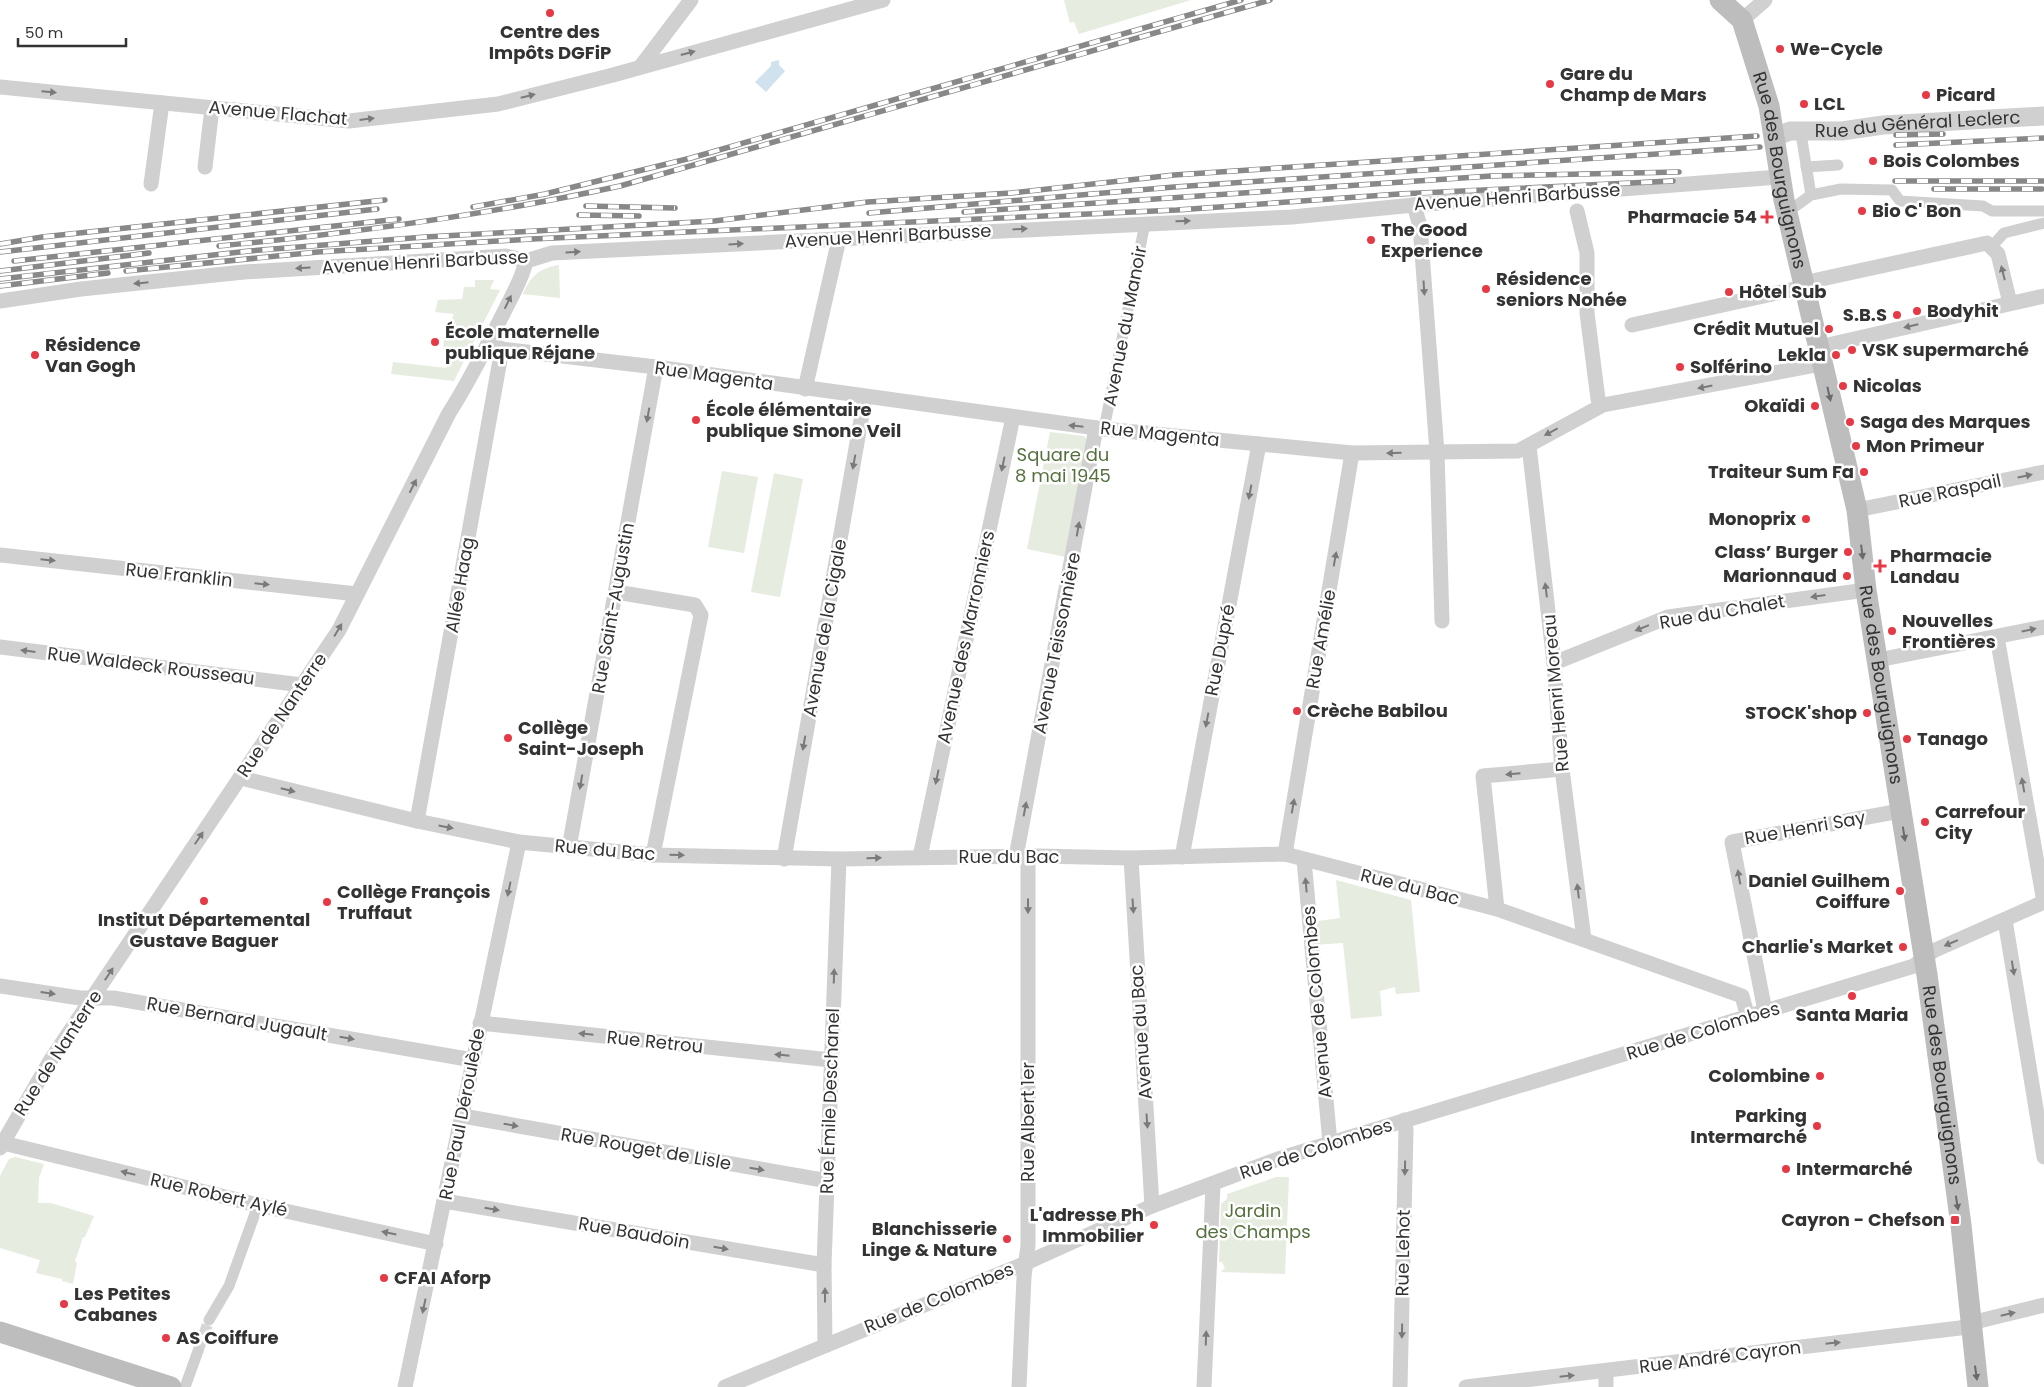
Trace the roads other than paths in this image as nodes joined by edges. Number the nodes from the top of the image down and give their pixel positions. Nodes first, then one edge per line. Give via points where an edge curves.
1 (691, 0) edge
2 (883, 0) edge
3 (1720, 0) edge
4 (1765, 0) edge
5 (1742, 20) junction
6 (641, 66) junction
7 (0, 87) edge
8 (162, 102) junction
9 (212, 108) junction
10 (2044, 116) edge
11 (1785, 131) junction
12 (1838, 165) dead end
13 (1806, 166) junction
14 (204, 167) dead end
15 (1779, 177) junction
16 (151, 184) dead end
17 (1811, 195) junction
18 (1414, 205) junction
19 (1793, 208) dead end
20 (2044, 211) edge
21 (1577, 212) dead end
22 (1145, 223) junction
23 (2044, 223) edge
24 (840, 238) junction
25 (1992, 246) junction
26 (526, 261) junction
27 (1804, 285) junction
28 (2044, 296) edge
29 (0, 301) edge
30 (2010, 303) junction
31 (1632, 325) dead end
32 (495, 346) junction
33 (1820, 356) junction
34 (656, 368) junction
35 (805, 389) junction
36 (865, 397) junction
37 (1603, 405) junction
38 (1013, 416) junction
39 (1100, 428) junction
40 (1259, 444) junction
41 (1529, 446) junction
42 (1437, 452) junction
43 (1352, 453) junction
44 (2044, 472) edge
45 (1857, 510) junction
46 (0, 555) edge
47 (1866, 590) junction
48 (616, 592) junction
49 (357, 594) junction
50 (1442, 621) dead end
51 (2044, 627) edge
52 (1997, 637) junction
53 (0, 647) edge
54 (1878, 660) junction
55 (1554, 663) junction
56 (302, 685) junction
57 (1562, 769) junction
58 (241, 778) junction
59 (1900, 811) junction
60 (418, 821) junction
61 (519, 842) junction
62 (569, 848) junction
63 (1285, 854) junction
64 (653, 855) junction
65 (1182, 856) junction
66 (1022, 857) junction
67 (920, 858) junction
68 (1131, 858) junction
69 (784, 859) junction
70 (839, 859) junction
71 (1304, 860) junction
72 (2044, 902) edge
73 (1497, 909) junction
74 (2004, 920) junction
75 (1584, 939) junction
76 (1923, 959) junction
77 (1758, 985) junction
78 (0, 986) edge
79 (1742, 996) junction
80 (94, 997) junction
81 (1765, 1011) junction
82 (1748, 1017) junction
83 (480, 1023) junction
84 (473, 1060) junction
85 (831, 1060) junction
86 (463, 1116) junction
87 (1404, 1120) junction
88 (1330, 1143) junction
89 (2, 1145) edge
90 (2044, 1157) edge
91 (828, 1181) junction
92 (1213, 1184) junction
93 (444, 1201) junction
94 (258, 1205) junction
95 (1152, 1206) junction
96 (436, 1244) junction
97 (1026, 1263) junction
98 (824, 1265) junction
99 (2044, 1305) edge
100 (209, 1320) tunnel mouth
101 (1972, 1324) junction
102 (0, 1332) edge
103 (825, 1344) junction
104 (198, 1351) tunnel mouth
105 (1606, 1372) junction
106 (171, 1387) edge
107 (185, 1387) edge
108 (405, 1387) edge
109 (725, 1387) edge
110 (1019, 1387) edge
111 (1204, 1387) edge
112 (1400, 1387) edge
113 (1466, 1387) edge
114 (1606, 1387) edge
115 (1978, 1387) edge

1 - 6 street
6 -> 2 street, Avenue Flachat
3 - 5 main road
4 - 5 street
5 - 11 main road, Rue des Bourguignons
9 -> 6 street, Avenue Flachat via 349,121 498,104
7 -> 8 street, Avenue Flachat
8 - 9 street, Avenue Flachat
8 - 16 street
9 - 14 street
10 - 11 street, Rue du Général Leclerc via 1883,125 1842,131
11 - 13 street
11 - 15 main road, Rue des Bourguignons
12 - 13 street
13 - 17 street
15 - 18 street, Avenue Henri Barbusse
15 - 27 main road, Rue des Bourguignons
17 - 19 street
17 - 20 street via 1841,189 1892,190 1900,202 1983,206 1992,211
22 -> 18 street, Avenue Henri Barbusse via 1292,217
18 -> 42 street via 1420,226
21 - 37 street via 1587,253 1587,313 1598,398
24 -> 22 street, Avenue Henri Barbusse
22 - 39 street, Avenue du Manoir
23 - 25 street via 2004,233
26 -> 24 street, Avenue Henri Barbusse via 552,253
24 - 35 street
25 - 27 street via 1982,243
30 -> 25 street via 1998,254
26 -> 29 street, Avenue Henri Barbusse via 506,256 244,272
32 -> 26 street, Rue de Nanterre
27 - 31 street
27 - 33 main road, Rue des Bourguignons
28 - 30 street, Rue Magenta
30 -> 33 street, Rue Magenta
32 - 34 street, Rue Magenta
49 -> 32 street, Rue de Nanterre via 449,414
32 - 60 street, Allée Haag
33 -> 37 street, Rue Magenta
33 -> 45 main road, Rue des Bourguignons
34 - 35 street, Rue Magenta
34 -> 48 street, Rue Saint-Augustin
35 - 36 street, Rue Magenta
36 - 38 street, Rue Magenta
36 -> 69 street, Avenue de la Cigale
37 -> 41 street, Rue Magenta
39 -> 38 street, Rue Magenta
38 -> 67 street, Avenue des Marronniers
39 - 40 street, Rue Magenta
66 -> 39 street, Avenue Teissonnière
40 - 43 street, Rue Magenta
40 -> 65 street, Rue Dupré
41 - 42 street, Rue Magenta via 1508,453
55 -> 41 street, Rue Henri Moreau
42 -> 43 street, Rue Magenta
42 - 50 street
63 -> 43 street, Rue Amélie
45 -> 44 street, Rue Raspail
45 -> 47 main road, Rue des Bourguignons
46 -> 49 street, Rue Franklin
47 - 54 main road, Rue des Bourguignons
47 -> 55 street, Rue du Chalet via 1668,617
48 -> 62 street, Rue Saint-Augustin
48 - 64 street via 695,605 701,615
56 -> 49 street, Rue de Nanterre via 339,630
52 -> 51 street
52 - 54 street
72 -> 52 street
56 -> 53 street, Rue Waldeck Rousseau
54 - 59 main road, Rue des Bourguignons
55 - 57 street, Rue Henri Moreau
56 - 58 street, Rue de Nanterre
57 -> 73 street via 1483,776
75 -> 57 street, Rue Henri Moreau
58 -> 60 street, Rue du Bac
80 -> 58 street, Rue de Nanterre
59 -> 76 main road, Rue des Bourguignons
77 -> 59 street, Rue Henri Say via 1732,842
60 -> 61 street, Rue du Bac
61 - 62 street, Rue du Bac
61 -> 83 street, Rue Paul Déroulède
62 - 64 street, Rue du Bac
63 - 65 street, Rue du Bac
63 - 71 street, Rue du Bac
64 -> 69 street, Rue du Bac
65 - 68 street, Rue du Bac
66 - 67 street, Rue du Bac
66 - 68 street, Rue du Bac
66 -> 97 street, Rue Albert 1er
70 -> 67 street, Rue du Bac
68 -> 95 street, Avenue du Bac
69 - 70 street, Rue du Bac
85 -> 70 street, Rue Émile Deschanel
71 - 73 street, Rue du Bac
88 -> 71 street, Avenue de Colombes
72 - 74 street, Rue de Colombes
73 - 75 street, Rue du Bac
74 -> 76 street, Rue de Colombes via 1933,951
74 -> 90 street
75 - 79 street, Rue du Bac
76 - 81 street, Rue de Colombes via 1914,966
76 -> 101 main road, Rue des Bourguignons
77 - 79 street via 1749,995
77 - 81 street, Rue Henri Say
78 -> 80 street, Rue Bernard Jugault via 80,998
79 - 82 street
80 -> 84 street, Rue Bernard Jugault
80 - 89 street, Rue de Nanterre via 32,1090
81 - 82 street, Rue de Colombes
82 - 87 street, Rue de Colombes
83 - 84 street, Rue Paul Déroulède
85 -> 83 street, Rue Retrou
84 - 86 street, Rue Paul Déroulède
85 - 91 street, Rue Émile Deschanel
86 -> 91 street, Rue Rouget de Lisle
86 - 93 street, Rue Paul Déroulède
87 - 88 street, Rue de Colombes
87 -> 112 street, Rue Lehot
88 - 92 street, Rue de Colombes via 1278,1158
94 -> 89 street, Rue Robert Aylé
91 - 98 street, Rue Émile Deschanel
92 - 95 street, Rue de Colombes
111 -> 92 street
93 - 96 street, Rue Paul Déroulède
93 -> 98 street, Rue Baudoin
96 -> 94 street, Rue Robert Aylé
94 - 100 street via 228,1286
95 - 97 street, Rue de Colombes
96 -> 108 street, Rue Paul Déroulède
97 - 103 street, Rue de Colombes
97 - 110 street, Rue Albert 1er
103 -> 98 street, Rue Émile Deschanel
101 -> 99 street, Rue André Cayron
105 -> 101 street, Rue André Cayron
101 -> 115 main road, Rue des Bourguignons
102 - 106 main road
103 - 109 street, Rue de Colombes
104 - 107 street
113 -> 105 street, Rue André Cayron
105 - 114 street

